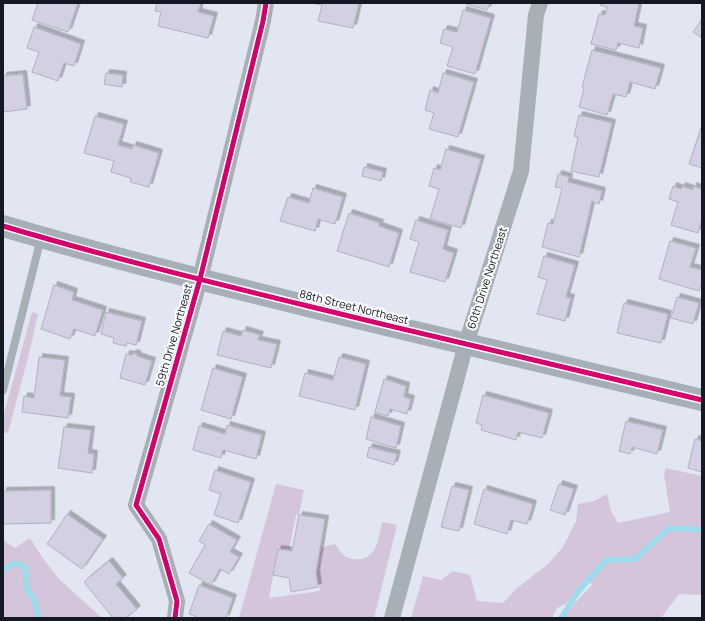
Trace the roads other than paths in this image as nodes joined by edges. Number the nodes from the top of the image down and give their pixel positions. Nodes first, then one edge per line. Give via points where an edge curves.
1 (266, 3) edge
2 (540, 3) edge
3 (3, 226) edge
4 (42, 237) junction
5 (200, 279) junction
6 (466, 344) junction
7 (3, 390) edge
8 (702, 400) edge
9 (175, 618) edge
10 (392, 618) edge

1 - 5 street, 59th Drive Northeast
2 - 6 street, 60th Drive Northeast via 536,15 521,171
3 - 4 main road, 88th Street Northeast
4 - 5 main road, 88th Street Northeast
4 - 7 lane
5 - 6 main road, 88th Street Northeast
5 - 9 street, 59th Drive Northeast via 136,505 159,539 177,601
6 - 8 main road, 88th Street Northeast
6 - 10 street, 60th Drive Northeast

